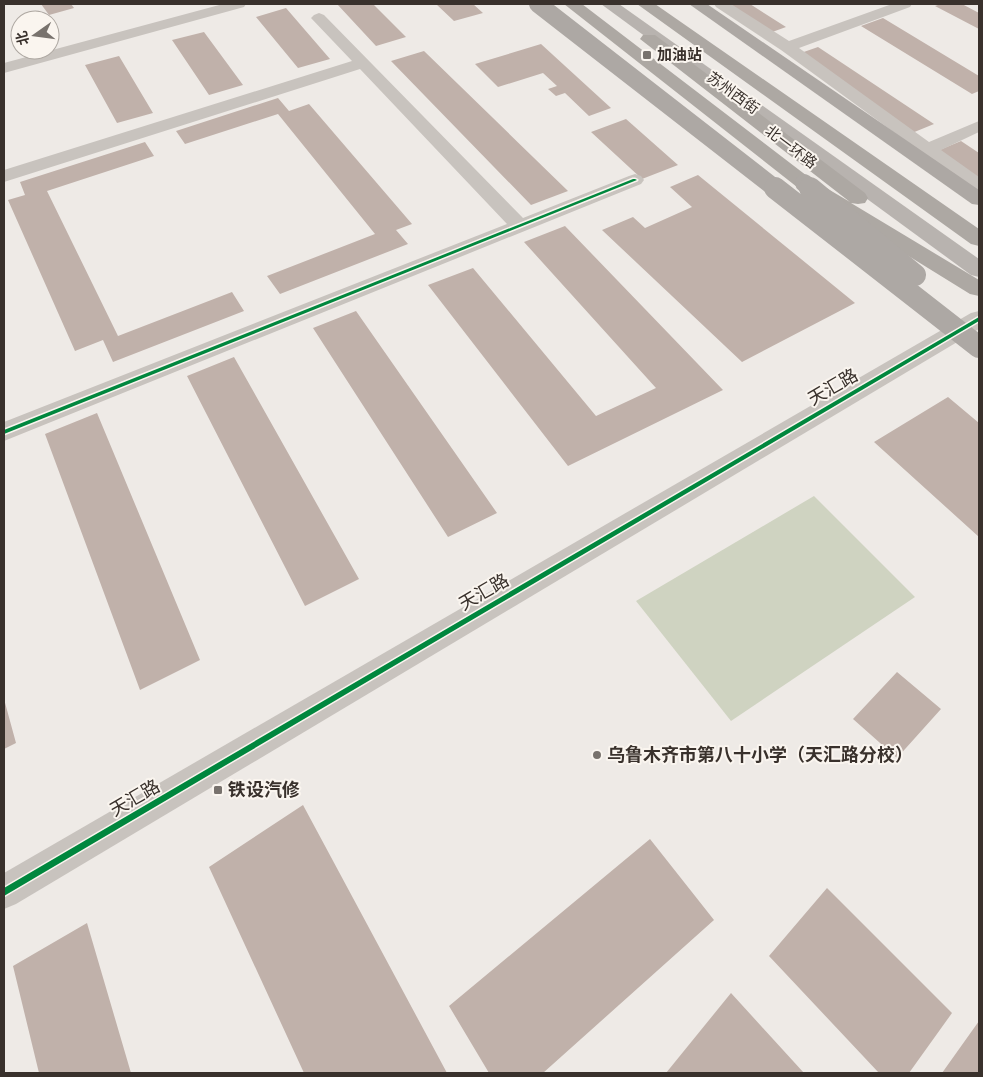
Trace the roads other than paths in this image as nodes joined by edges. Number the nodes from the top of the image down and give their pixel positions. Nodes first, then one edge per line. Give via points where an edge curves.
1 (239, 4) edge
2 (538, 4) edge
3 (572, 4) edge
4 (602, 4) edge
5 (609, 4) edge
6 (645, 4) edge
7 (653, 4) edge
8 (672, 4) edge
9 (696, 4) edge
10 (721, 4) edge
11 (905, 4) edge
12 (318, 18) dead end
13 (787, 47) junction
14 (363, 63) junction
15 (4, 68) edge
16 (979, 126) edge
17 (930, 148) junction
18 (886, 153) junction
19 (4, 176) edge
20 (634, 180) dead end
21 (804, 183) junction
22 (979, 186) edge
23 (979, 199) edge
24 (979, 209) edge
25 (979, 225) edge
26 (520, 226) junction
27 (979, 232) edge
28 (979, 239) edge
29 (979, 283) edge
30 (979, 318) edge
31 (979, 329) edge
32 (979, 348) edge
33 (4, 432) edge
34 (4, 892) edge

1 - 15 street
2 - 32 highway, bridge
3 - 21 main road
4 - 29 main road, 北一环路
5 - 29 main road, 苏州西街
6 - 28 main road, 北一环路
7 - 27 main road, 苏州西街
8 - 18 main road
9 - 23 highway
10 - 13 street
11 - 13 street
12 - 14 street
13 - 17 street
14 - 19 street
14 - 26 street
16 - 17 street
17 - 22 street
18 - 24 highway
18 - 25 main road
20 - 26 street
21 - 29 main road, bridge
21 - 31 highway, bridge
26 - 33 street
30 - 34 street, 天汇路

